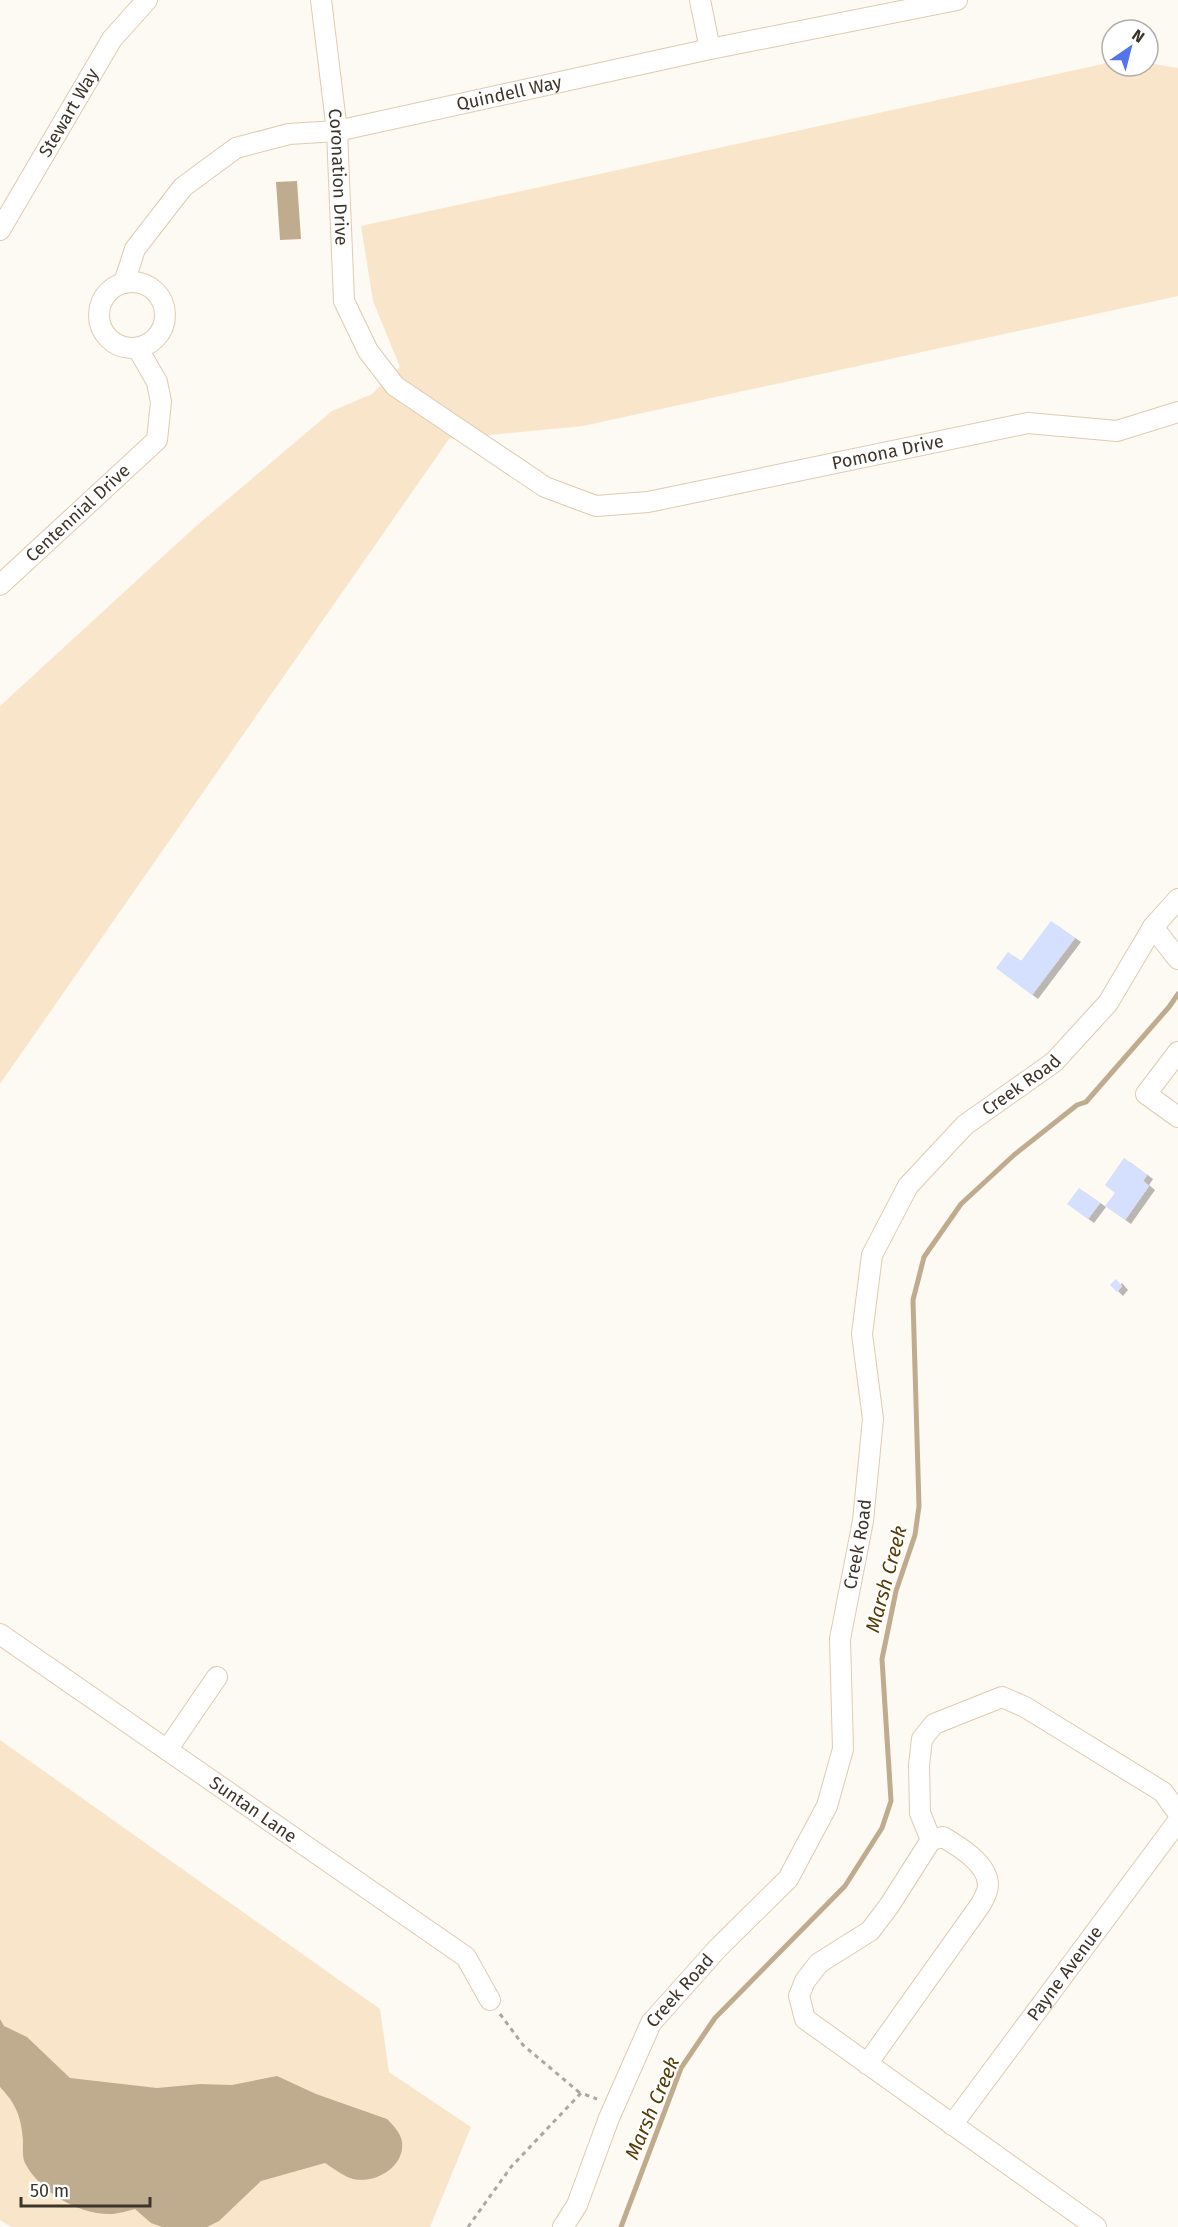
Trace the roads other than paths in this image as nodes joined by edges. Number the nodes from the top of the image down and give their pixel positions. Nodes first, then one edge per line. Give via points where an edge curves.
1 (147, 0) edge
2 (321, 0) edge
3 (700, 0) edge
4 (957, 0) edge
5 (710, 49) junction
6 (337, 131) junction
7 (0, 230) edge
8 (124, 283) junction
9 (138, 349) junction
10 (1176, 416) edge
11 (596, 506) joint
12 (0, 585) edge
13 (1178, 899) edge
14 (1154, 927) junction
15 (1178, 959) edge
16 (1178, 1052) edge
17 (1178, 1117) edge
18 (0, 1634) edge
19 (217, 1677) dead end
20 (167, 1750) junction
21 (1178, 1813) edge
22 (1178, 1821) edge
23 (931, 1840) junction
24 (490, 2000) road end
25 (867, 2064) junction
26 (952, 2125) junction
27 (563, 2227) edge
28 (1096, 2227) edge

1 - 7 street, Stewart Way via 112,39
2 - 6 street, Coronation Drive
3 - 5 street
4 - 5 street, Quindell Way
5 - 6 street, Quindell Way
6 - 8 street, Quindell Way via 289,134 236,148 183,187 135,249
6 - 11 street, Coronation Drive via 344,301 368,351 395,386 545,487
8 - 9 street via 103,298 99,323 115,344
8 - 9 street via 150,287 165,308 161,333 152,343
9 - 12 street, Centennial Drive via 157,382 161,402 157,440
10 - 11 street, Pomona Drive via 1117,432 1028,423 648,502
13 - 14 street, Creek Road
14 - 15 street
14 - 27 street, Creek Road via 1107,1003 1054,1062 965,1125 908,1186 872,1255 862,1334 873,1419 863,1521 840,1639 843,1749 827,1806 788,1879 718,1948 651,2024 614,2106 577,2205
16 - 17 street via 1146,1094
18 - 20 street, Suntan Lane
19 - 20 street
20 - 24 street, Suntan Lane via 466,1957
21 - 23 street via 1163,1792 1026,1707 1002,1697 934,1724 922,1739 920,1813
22 - 26 street, Payne Avenue
23 - 25 street via 943,1837 983,1868 988,1889
23 - 25 street via 870,1931 819,1962 799,1996 805,2019
25 - 26 street
26 - 28 street

